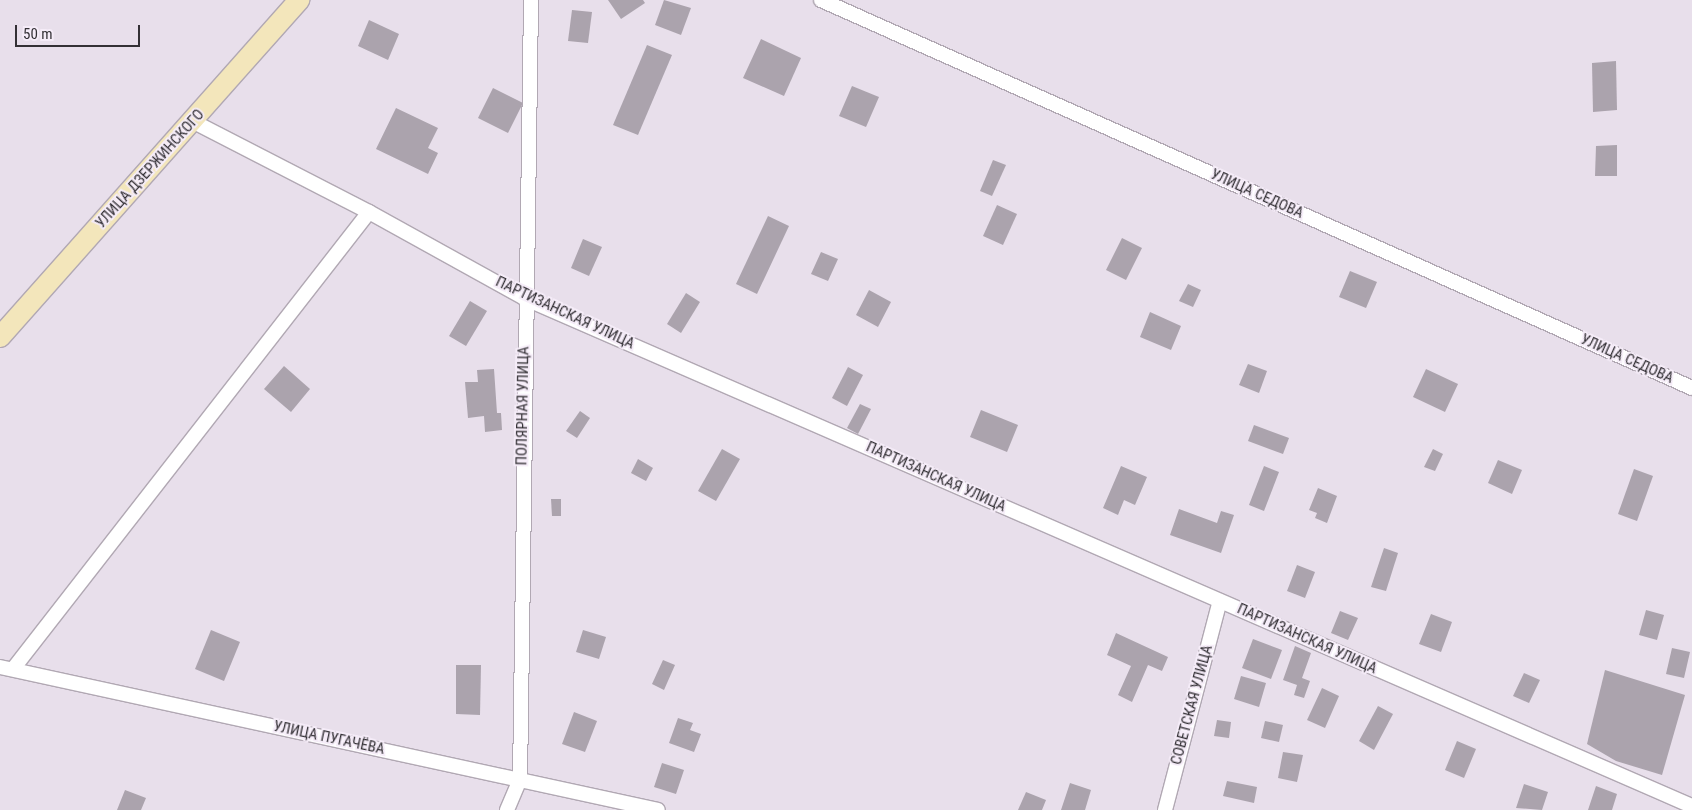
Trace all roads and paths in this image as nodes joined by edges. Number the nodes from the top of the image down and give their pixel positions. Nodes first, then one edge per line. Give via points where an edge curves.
1 (299, 0) edge
2 (531, 0) edge
3 (821, 0) edge
4 (192, 121) junction
5 (369, 212) junction
6 (524, 298) junction
7 (0, 337) edge
8 (1692, 388) edge
9 (1220, 601) junction
10 (6, 668) edge
11 (520, 780) junction
12 (1692, 806) edge
13 (506, 810) edge
14 (658, 810) edge
15 (1165, 810) edge

1 - 4 street, УЛИЦА ДЗЕРЖИНСКОГО
2 - 6 street, ПОЛЯРНАЯ УЛИЦА
3 - 8 street, УЛИЦА СЕДОВА
4 - 5 street, ПАРТИЗАНСКАЯ УЛИЦА
4 - 7 street, УЛИЦА ДЗЕРЖИНСКОГО
5 - 6 street, ПАРТИЗАНСКАЯ УЛИЦА
5 - 10 street
6 - 9 street, ПАРТИЗАНСКАЯ УЛИЦА
6 - 11 street, ПОЛЯРНАЯ УЛИЦА
9 - 12 street, ПАРТИЗАНСКАЯ УЛИЦА
9 - 15 street, СОВЕТСКАЯ УЛИЦА
10 - 11 street, УЛИЦА ПУГАЧЁВА
11 - 13 street, ПОЛЯРНАЯ УЛИЦА
11 - 14 street, УЛИЦА ПУГАЧЁВА

